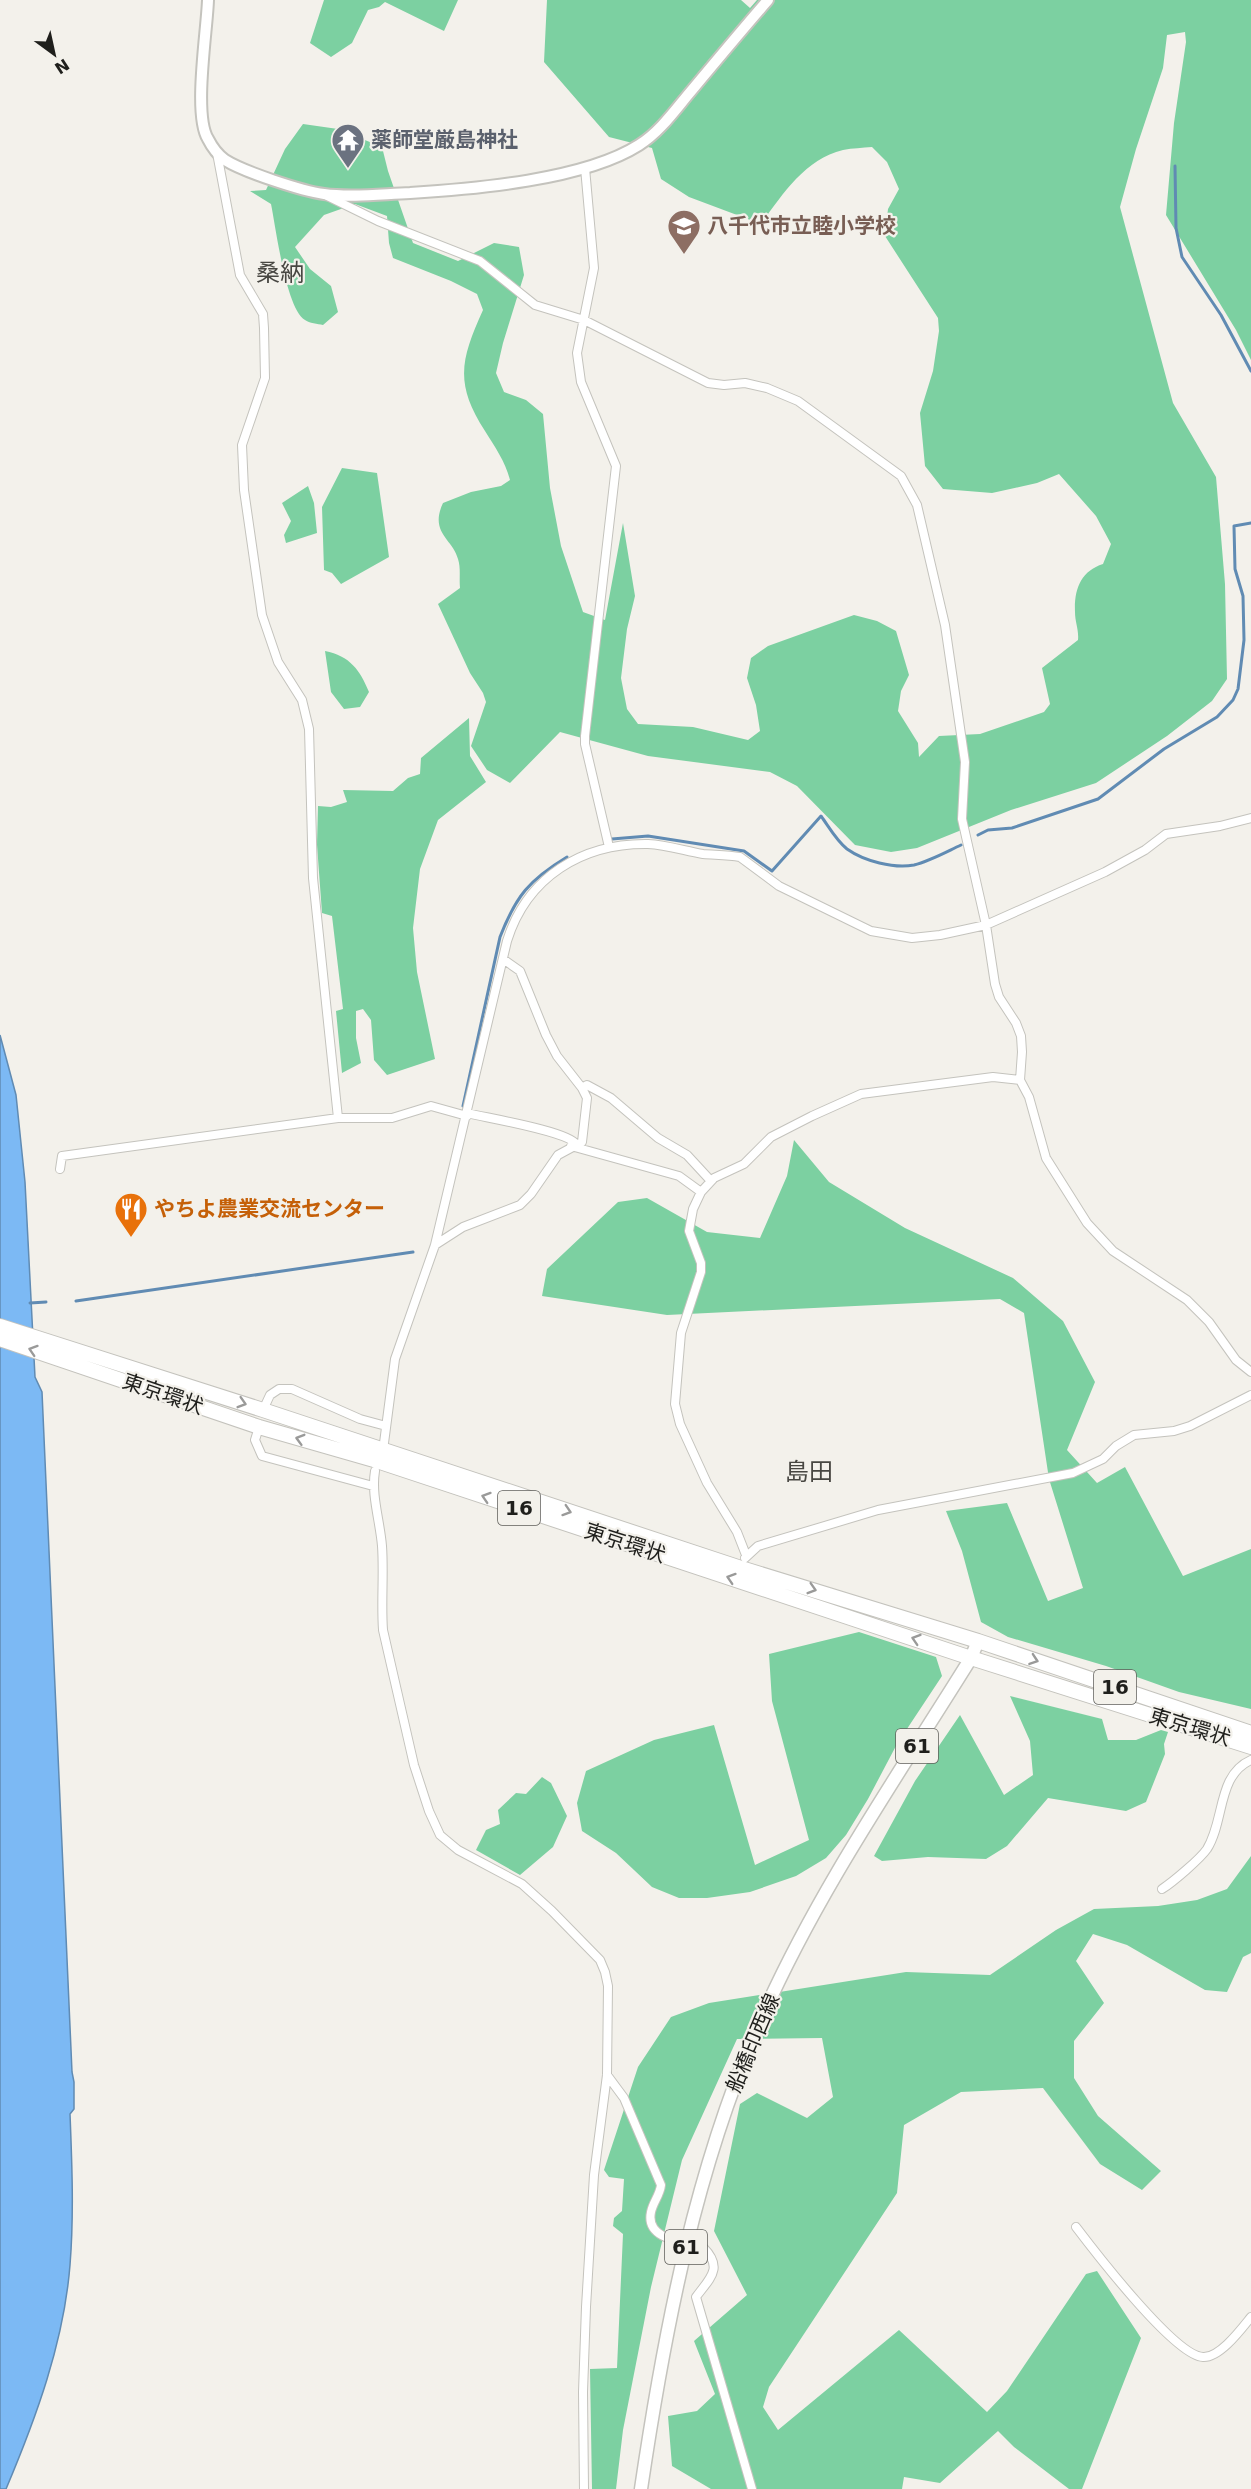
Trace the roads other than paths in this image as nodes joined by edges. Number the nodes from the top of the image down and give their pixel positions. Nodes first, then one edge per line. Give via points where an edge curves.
1 (208, 0) edge
2 (768, 0) edge
3 (216, 151) junction
4 (585, 168) junction
5 (323, 194) junction
6 (584, 320) junction
7 (1251, 818) edge
8 (609, 847) junction
9 (986, 925) junction
10 (503, 959) junction
11 (1020, 1080) junction
12 (582, 1088) junction
13 (467, 1115) junction
14 (338, 1118) junction
15 (573, 1145) junction
16 (60, 1169) dead end
17 (711, 1181) junction
18 (700, 1192) junction
19 (435, 1245) junction
20 (0, 1326) edge
21 (0, 1339) edge
22 (66, 1354) junction
23 (1251, 1372) edge
24 (1251, 1395) edge
25 (263, 1410) junction
26 (386, 1426) junction
27 (259, 1427) junction
28 (384, 1443) dead end
29 (375, 1472) dead end
30 (372, 1486) junction
31 (612, 1532) junction
32 (743, 1561) junction
33 (761, 1580) junction
34 (978, 1641) junction
35 (971, 1658) junction
36 (1251, 1733) edge
37 (1251, 1746) edge
38 (1251, 1760) edge
39 (1162, 1889) dead end
40 (607, 2075) junction
41 (1076, 2227) dead end
42 (687, 2243) junction
43 (1251, 2316) edge
44 (584, 2489) edge
45 (641, 2489) edge
46 (752, 2489) edge

1 - 3 street via 202,120 204,133
2 - 4 street via 657,132 623,154
3 - 5 street via 251,171
3 - 14 street via 240,274 263,314 265,378 244,434 244,490 262,615 278,662 302,700 309,729 313,868
4 - 5 street via 447,190
4 - 6 street via 594,268
5 - 6 street via 378,221 480,261 535,305
6 - 8 street via 577,353 581,382 616,466 585,736
6 - 9 street via 708,382 745,383 798,401 901,476 917,505 945,625 965,762 962,819
7 - 9 street via 1167,834 1106,872
8 - 9 street via 651,844 740,857 779,885 882,934 912,938
8 - 10 street via 584,854 535,889 511,928
9 - 11 street via 999,997 1021,1036
10 - 12 street via 520,971 557,1056
10 - 13 street
11 - 17 street via 993,1077 861,1095 771,1137 744,1164
11 - 23 street via 1029,1097 1046,1158 1087,1222 1119,1257 1187,1300 1209,1322 1236,1360
12 - 15 street via 587,1108 582,1142
12 - 17 street via 587,1085 611,1098 651,1133 687,1155
13 - 14 street via 431,1106 392,1118
13 - 15 street via 555,1133 573,1139
13 - 19 street
14 - 16 street via 62,1156
15 - 18 street via 679,1176
15 - 19 street via 558,1155 520,1205 463,1227
17 - 18 street
18 - 32 street via 689,1231 701,1263 700,1272 681,1333 675,1404 707,1484 737,1532
19 - 26 street via 395,1359
20 - 22 highway, 東京環状 / 16
22 -> 21 highway, 東京環状 / 16
22 -> 25 highway, 東京環状 / 16
22 - 27 highway, 東京環状 / 16
24 - 32 street via 1190,1426 1134,1435 1103,1459 1073,1473 878,1510 758,1546
25 - 26 street via 270,1395 279,1389 292,1389 360,1419
25 -> 31 highway, 東京環状 / 16
26 - 28 street
27 - 30 street via 255,1440 262,1456
31 -> 27 highway, 東京環状 / 16
29 - 30 street
30 - 40 street via 382,1549 383,1630 406,1733 429,1811 447,1843 522,1884 600,1960 608,1986
31 - 32 highway, 東京環状 / 16
33 -> 31 highway, 東京環状 / 16
32 - 33 highway, 東京環状 / 16
33 -> 34 highway, 東京環状 / 16
35 -> 33 highway, 東京環状 / 16
34 - 35 main road, 船橋印西線 / 61
34 -> 36 highway, 東京環状 / 16
35 - 37 highway, 東京環状 / 16
35 - 42 main road, 船橋印西線 / 61 via 807,1927 764,2014 727,2105
38 - 39 street via 1234,1771 1207,1849
40 - 42 street via 624,2098 661,2185 651,2210 652,2226 657,2233
40 - 44 street via 591,2224 583,2392
41 - 43 street via 1153,2319 1195,2355 1205,2358 1215,2353 1232,2340
42 - 45 main road, 船橋印西線 / 61 via 656,2390
42 - 46 street via 703,2247 714,2262 714,2272 696,2297

